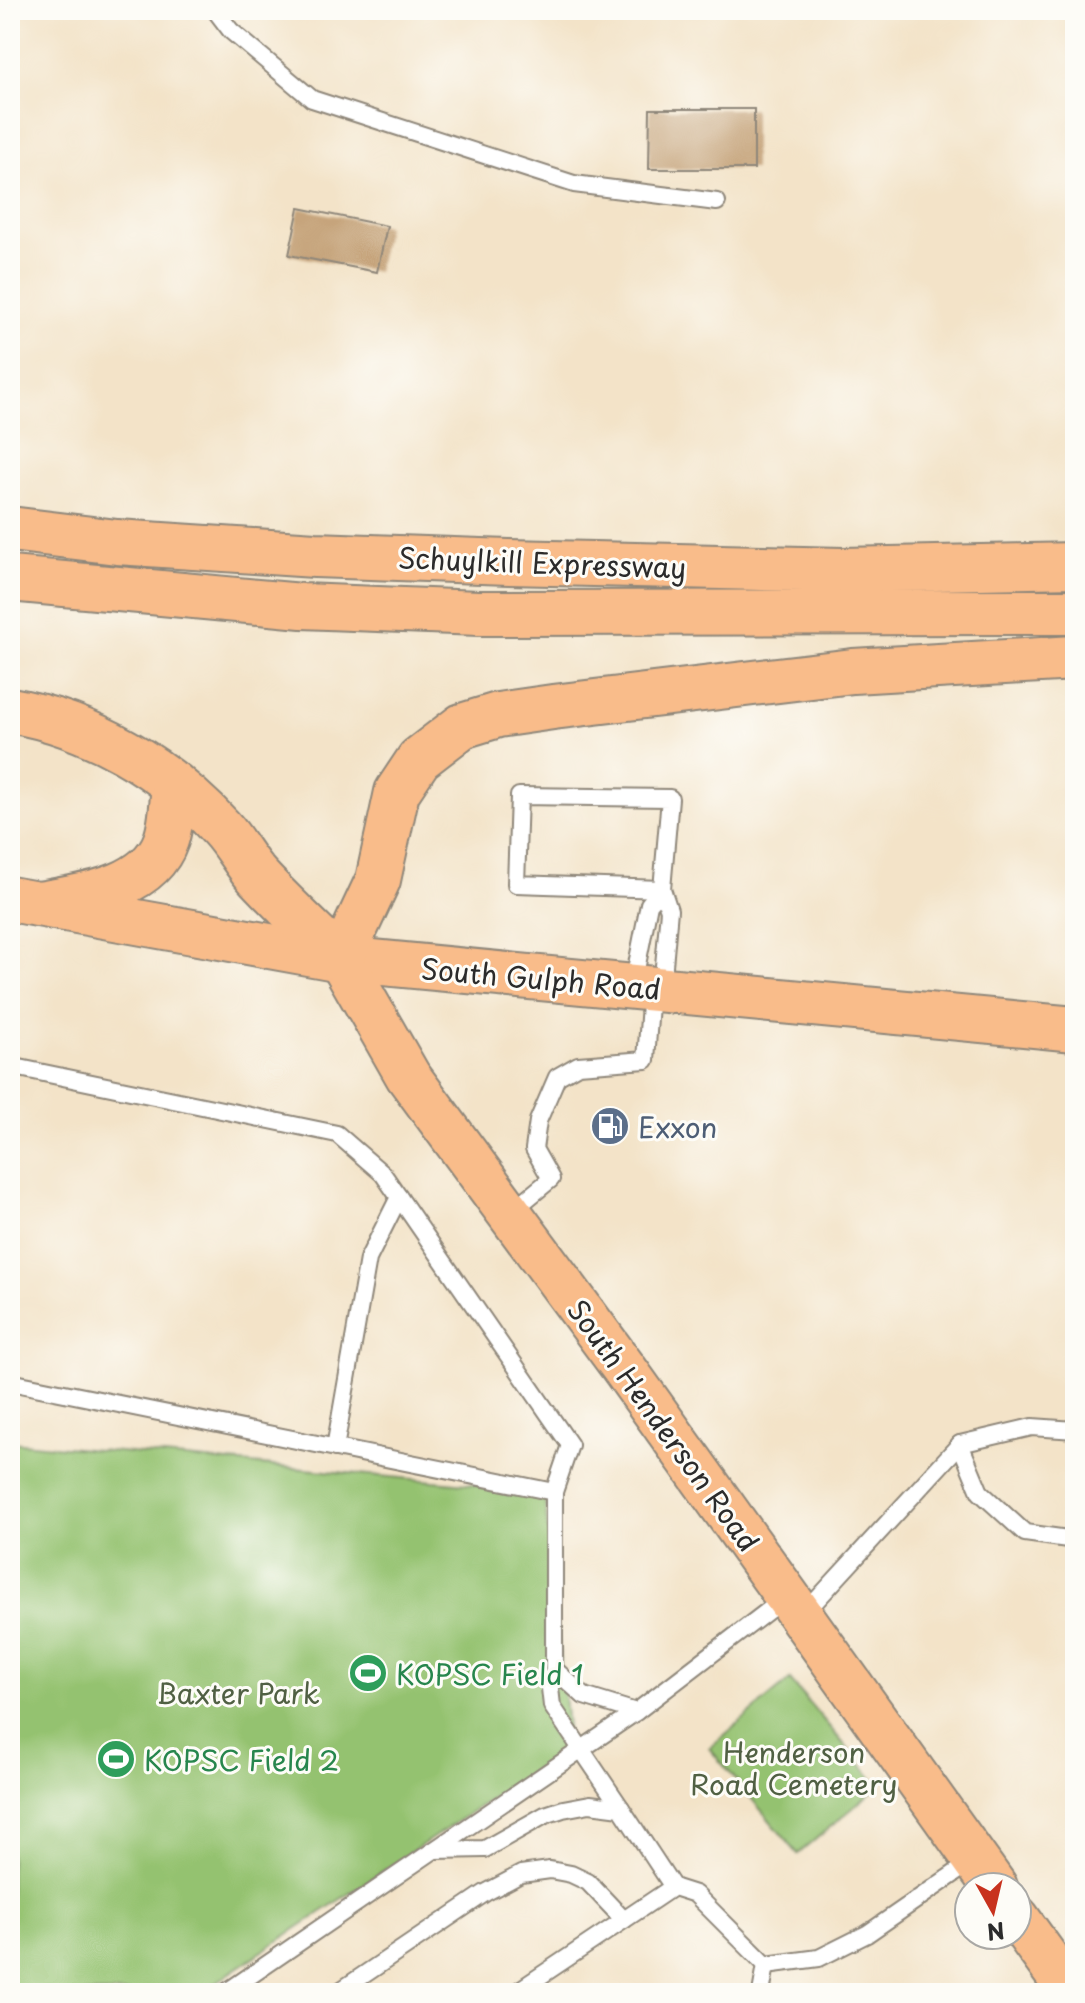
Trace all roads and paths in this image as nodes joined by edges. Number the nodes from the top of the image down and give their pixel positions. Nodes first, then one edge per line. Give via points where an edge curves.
1 (215, 10) edge
2 (717, 202) dead end
3 (10, 529) edge
4 (1075, 565) edge
5 (10, 579) edge
6 (1075, 612) edge
7 (1075, 658) edge
8 (10, 710) edge
9 (174, 784) junction
10 (662, 889) junction
11 (24, 902) edge
12 (341, 959) junction
13 (648, 989) junction
14 (1075, 1029) edge
15 (10, 1066) edge
16 (399, 1197) junction
17 (510, 1213) junction
18 (10, 1382) edge
19 (1075, 1430) edge
20 (960, 1444) junction
21 (335, 1448) junction
22 (554, 1492) junction
23 (1075, 1540) edge
24 (794, 1606) junction
25 (554, 1669) junction
26 (636, 1712) junction
27 (580, 1750) junction
28 (621, 1808) junction
29 (433, 1850) junction
30 (984, 1871) edge
31 (673, 1887) junction
32 (953, 1890) edge
33 (624, 1920) junction
34 (1033, 1940) edge
35 (766, 1965) junction
36 (225, 1993) edge
37 (337, 1993) edge
38 (515, 1993) edge
39 (761, 1993) edge
40 (1071, 1993) edge

1 - 2 lane via 231,31 312,99 574,184
3 - 4 main road, Schuylkill Expressway via 133,543 494,562 843,570
5 - 6 main road, Schuylkill Expressway via 302,606 479,613
7 - 12 main road via 853,671 553,707 462,726 419,759 397,792 378,880
8 - 9 main road, South Henderson Road via 109,742
9 - 11 main road via 166,842 141,873 80,897
9 - 12 main road, South Henderson Road
10 - 10 lane via 670,798 519,796 516,884
10 - 13 lane via 669,910
10 - 13 lane via 649,904
11 - 12 main road, South Gulph Road
12 - 13 main road, South Gulph Road
12 - 17 main road, South Henderson Road via 408,1076
13 - 14 main road, South Gulph Road
13 - 17 lane via 646,1060 578,1065 557,1077 538,1121 534,1149 551,1179
15 - 16 lane via 337,1134 383,1174
16 - 21 lane via 368,1259
16 - 22 lane via 570,1445
17 - 24 main road, South Henderson Road
18 - 21 lane
19 - 20 lane via 1032,1427
20 - 23 lane via 980,1492 1025,1533
20 - 24 lane
21 - 22 lane
22 - 25 lane
24 - 26 lane
24 - 30 main road, South Henderson Road
25 - 26 lane via 584,1696
25 - 27 lane via 552,1706
26 - 27 lane
27 - 28 lane
27 - 29 lane
28 - 29 lane via 590,1804 563,1809 485,1849
28 - 31 lane
29 - 36 lane
31 - 33 lane
31 - 35 lane via 695,1894
32 - 35 lane via 819,1958
33 - 37 lane via 588,1882 571,1874 521,1874
33 - 38 lane
34 - 40 main road
35 - 39 lane

